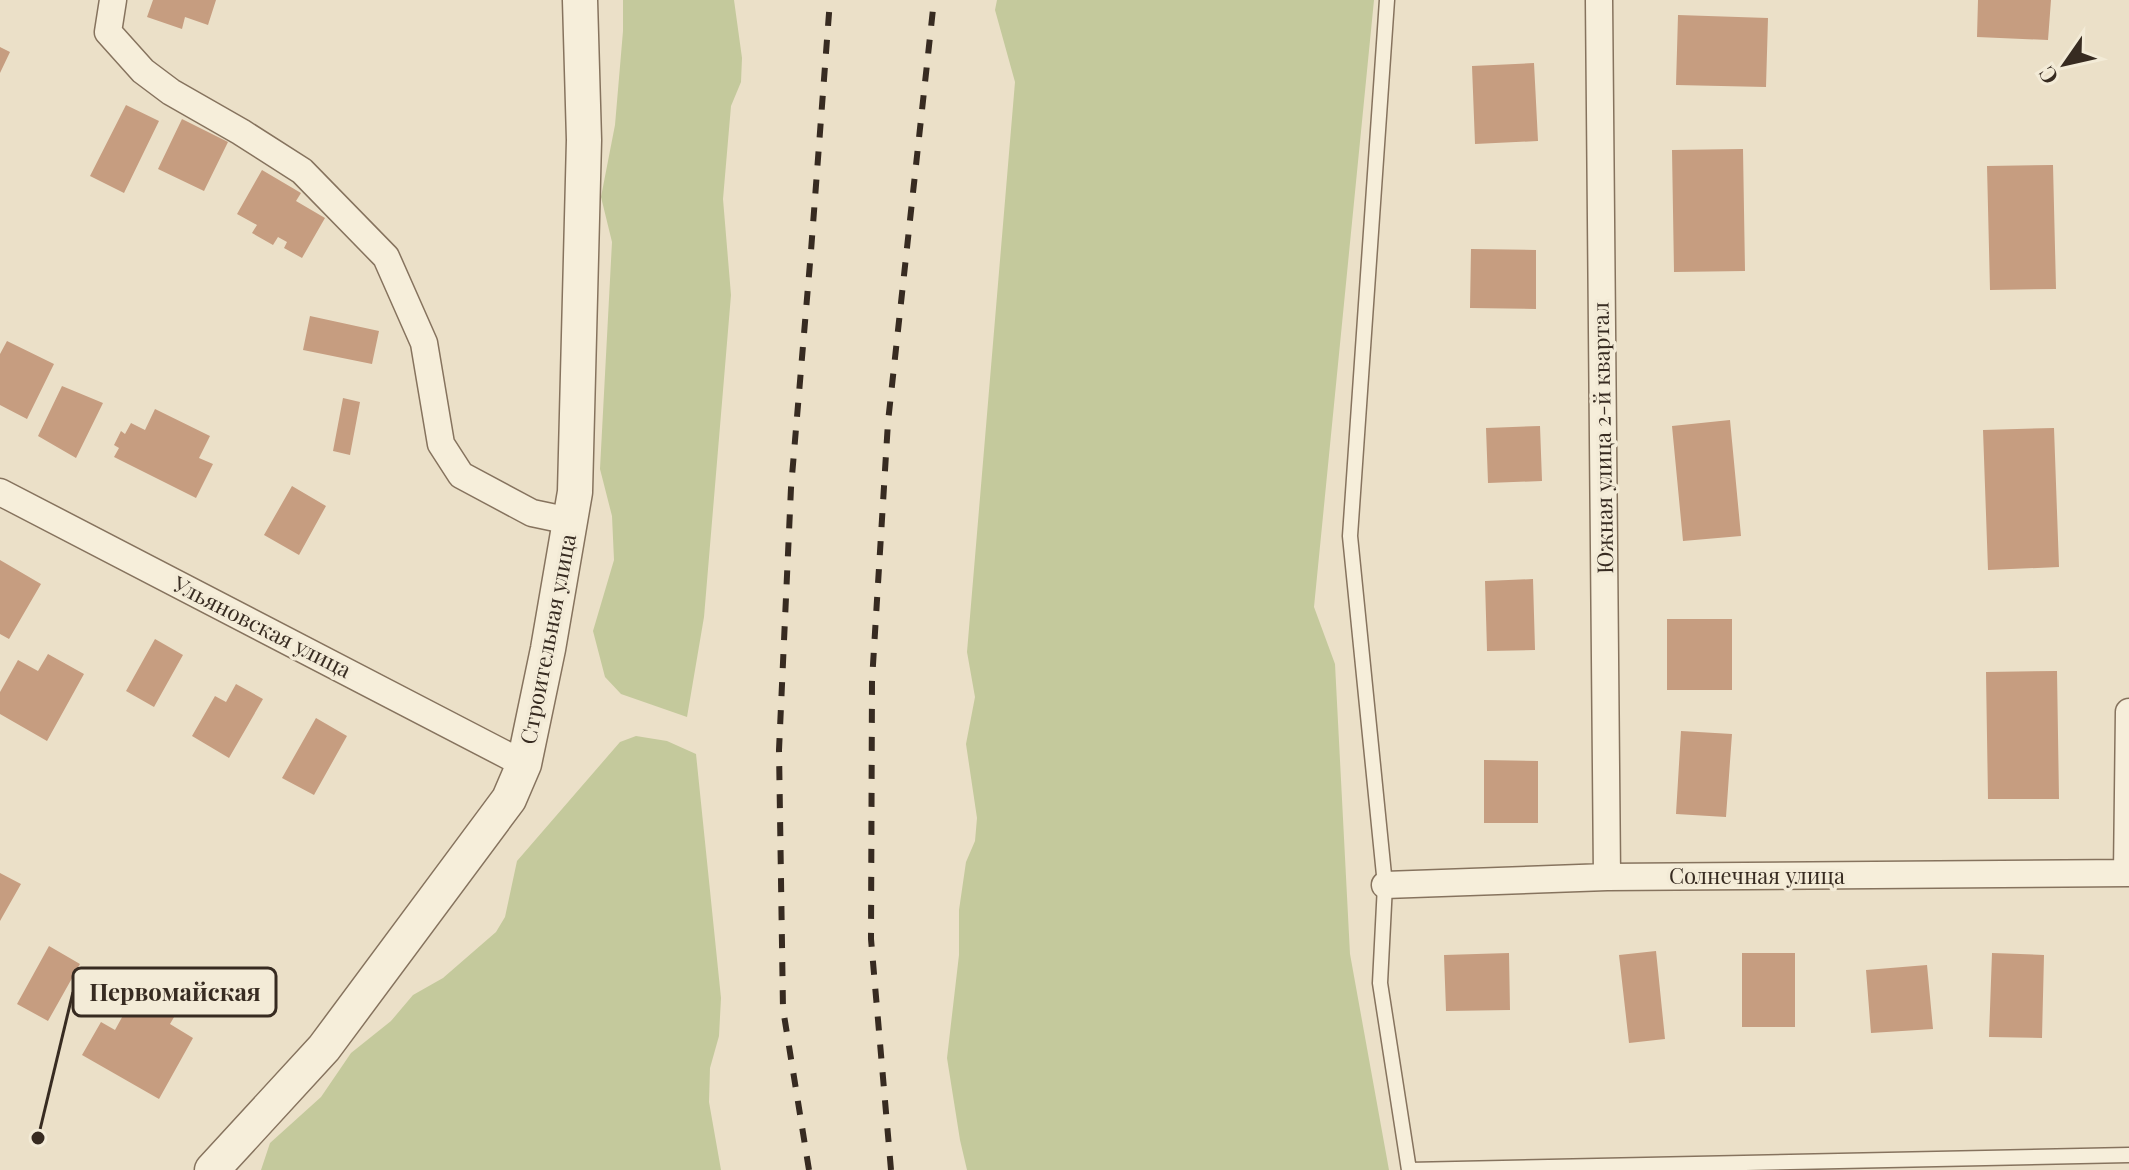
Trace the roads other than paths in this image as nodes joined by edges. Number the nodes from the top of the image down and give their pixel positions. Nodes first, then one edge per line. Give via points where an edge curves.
1 (113, 0) edge
2 (580, 0) edge
3 (1387, 0) edge
4 (1599, 0) edge
5 (0, 492) edge
6 (570, 521) junction
7 (2129, 712) edge
8 (524, 764) junction
9 (2128, 873) edge
10 (1607, 877) junction
11 (1385, 885) junction
12 (2129, 1155) edge
13 (212, 1170) edge
14 (1409, 1170) edge

1 - 6 street via 108,32 143,71 302,171 386,257 424,343 441,444 461,475 532,513
2 - 6 street, Строительная улица via 584,140
3 - 11 lane via 1350,536
4 - 10 street, Южная улица 2-й квартал
5 - 8 street, Ульяновская улица
6 - 8 street, Строительная улица
7 - 9 street
8 - 13 street, Строительная улица via 509,799 324,1048
9 - 10 street, Солнечная улица
10 - 11 street, Солнечная улица
11 - 14 lane via 1380,983
12 - 14 lane

